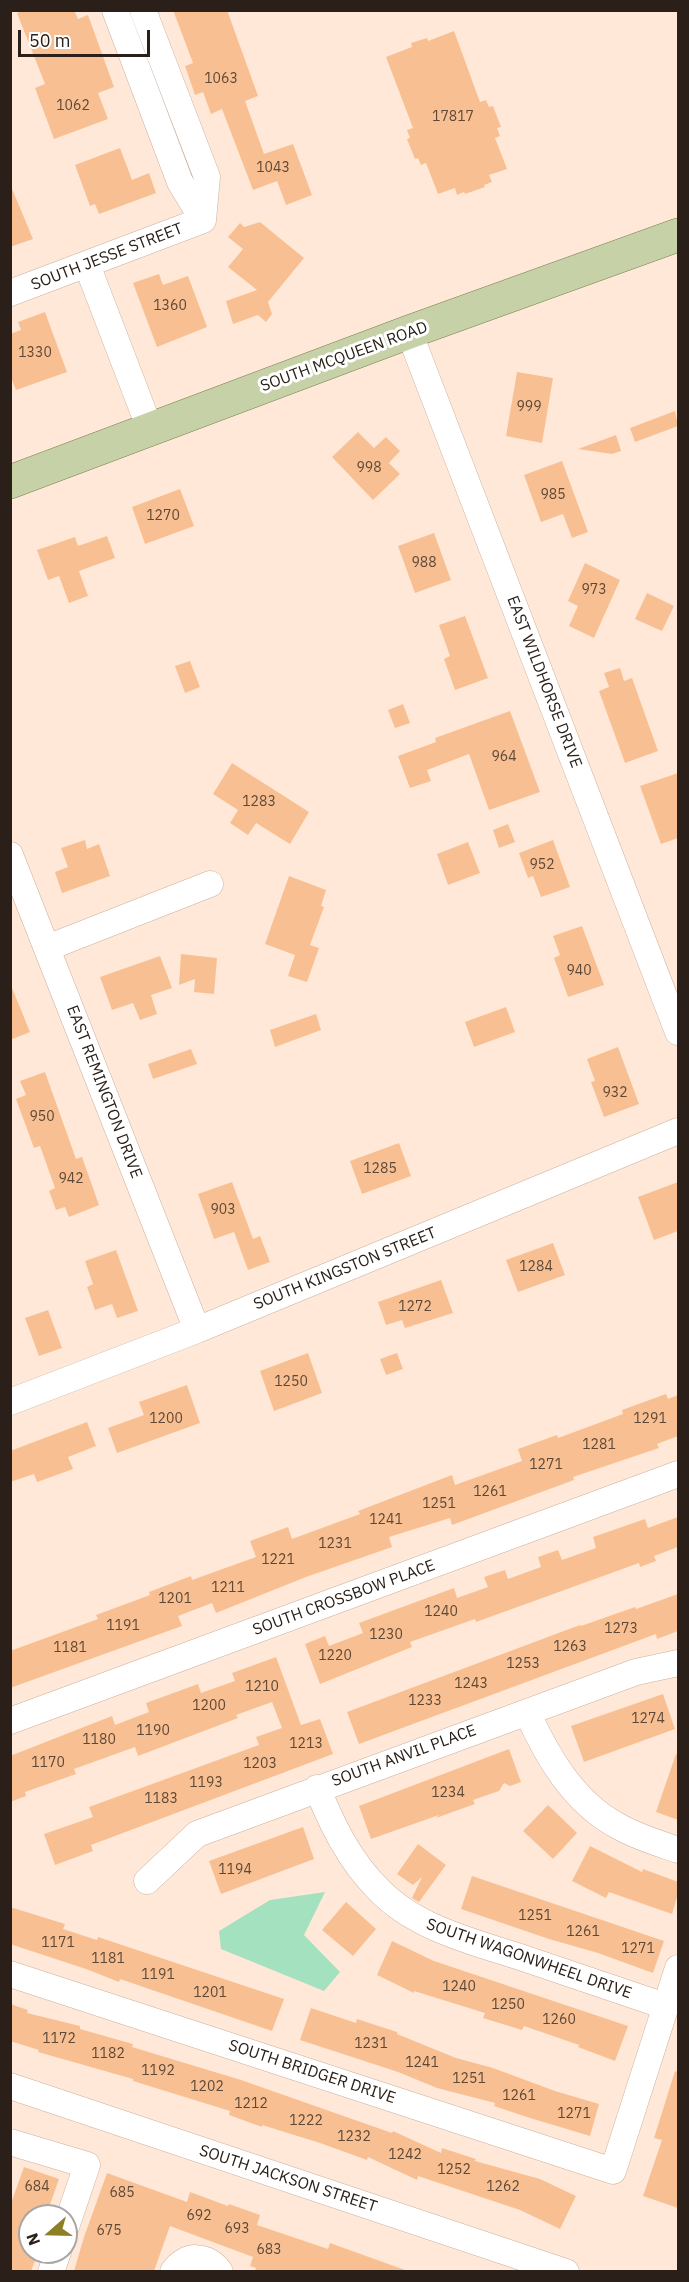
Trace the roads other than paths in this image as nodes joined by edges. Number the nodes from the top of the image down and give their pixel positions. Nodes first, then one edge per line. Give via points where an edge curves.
1 (115, 10) edge
2 (143, 10) edge
3 (180, 106) junction
4 (155, 117) junction
5 (203, 220) junction
6 (678, 235) edge
7 (87, 265) junction
8 (10, 293) edge
9 (409, 332) junction
10 (150, 429) junction
11 (10, 482) edge
12 (10, 855) edge
13 (210, 884) dead end
14 (47, 948) junction
15 (678, 1032) edge
16 (678, 1131) edge
17 (197, 1330) junction
18 (10, 1402) edge
19 (678, 1474) edge
20 (678, 1663) edge
21 (527, 1712) junction
22 (10, 1721) edge
23 (317, 1788) junction
24 (678, 1850) edge
25 (147, 1881) dead end
26 (678, 1968) edge
27 (10, 1974) edge
28 (665, 2006) junction
29 (10, 2086) edge
30 (10, 2142) edge
31 (74, 2204) edge
32 (173, 2271) edge
33 (220, 2271) edge
34 (566, 2271) edge

1 - 4 street
2 - 3 street
3 - 4 street
3 - 5 street via 207,177
4 - 5 street via 180,182
5 - 7 street, SOUTH JESSE STREET
6 - 9 main road, SOUTH MCQUEEN ROAD
7 - 8 street, SOUTH JESSE STREET
7 - 10 street
9 - 10 main road, SOUTH MCQUEEN ROAD
9 - 15 street, EAST WILDHORSE DRIVE
10 - 11 main road, SOUTH MCQUEEN ROAD
12 - 14 street, EAST REMINGTON DRIVE
13 - 14 street
14 - 17 street, EAST REMINGTON DRIVE
16 - 17 street, SOUTH KINGSTON STREET
17 - 18 street, SOUTH KINGSTON STREET
19 - 22 street, SOUTH CROSSBOW PLACE
20 - 21 street, SOUTH ANVIL PLACE via 636,1672
21 - 23 street, SOUTH ANVIL PLACE
21 - 24 street via 544,1750 580,1797 616,1826
23 - 25 street, SOUTH ANVIL PLACE via 197,1834
23 - 28 street, SOUTH WAGONWHEEL DRIVE via 352,1861 379,1891 413,1917 448,1934
26 - 28 street
27 - 28 street, SOUTH BRIDGER DRIVE via 613,2171
29 - 34 street, SOUTH JACKSON STREET
30 - 31 street via 87,2165
32 - 33 street via 182,2262 200,2258

